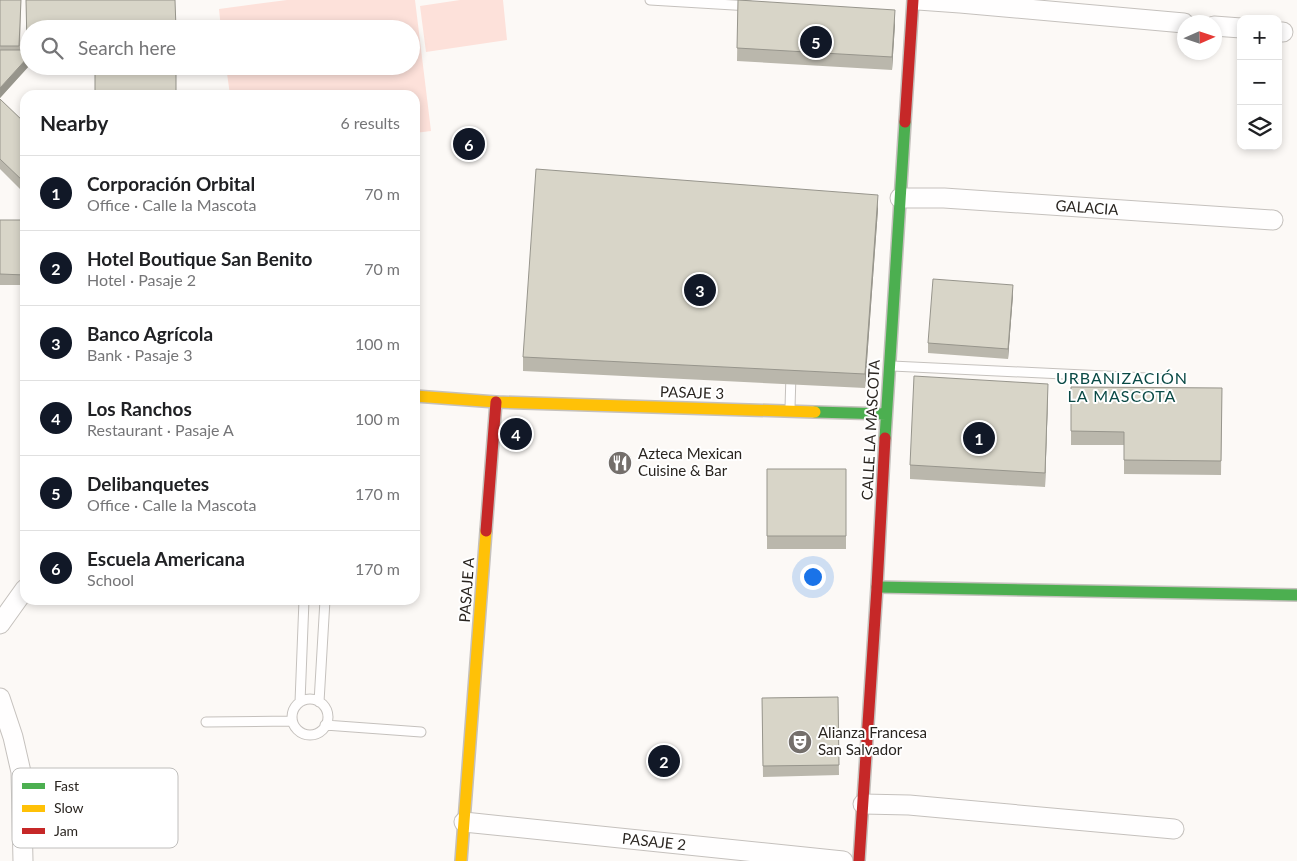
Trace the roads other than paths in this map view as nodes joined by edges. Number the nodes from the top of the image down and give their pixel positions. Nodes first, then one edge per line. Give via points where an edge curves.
1 (650, 0) edge
2 (913, 0) edge
3 (759, 6) edge
4 (911, 10) edge
5 (1177, 23) edge
6 (1222, 27) edge
7 (1237, 28) edge
8 (900, 198) junction
9 (1273, 220) dead end
10 (889, 366) junction
11 (789, 372) edge
12 (1169, 379) dead end
13 (420, 396) edge
14 (496, 402) junction
15 (790, 411) junction
16 (886, 414) junction
17 (877, 587) junction
18 (20, 595) edge
19 (1297, 596) edge
20 (304, 605) edge
21 (325, 605) edge
22 (0, 624) edge
23 (0, 698) edge
24 (300, 702) junction
25 (319, 702) junction
26 (292, 720) junction
27 (206, 722) dead end
28 (326, 725) junction
29 (421, 732) dead end
30 (20, 768) edge
31 (862, 804) junction
32 (464, 822) junction
33 (1174, 829) dead end
34 (23, 848) edge
35 (23, 861) edge
36 (461, 861) edge
37 (843, 861) edge
38 (859, 861) edge

1 - 3 lane
2 - 4 street, CALLE LA MASCOTA
4 - 5 street
4 - 8 street, CALLE LA MASCOTA
6 - 7 street
8 - 9 street, GALACIA via 944,198
8 - 10 street, CALLE LA MASCOTA
10 - 12 lane
10 - 16 street, CALLE LA MASCOTA
11 - 15 lane
13 - 14 street
14 - 15 street, PASAJE 3
14 - 32 street, PASAJE A
15 - 16 street, PASAJE 3
16 - 17 street, CALLE LA MASCOTA
17 - 19 street
17 - 31 street, CALLE LA MASCOTA
18 - 22 street
20 - 24 lane
21 - 25 lane
23 - 30 street
24 - 25 lane via 307,699
24 - 26 lane via 292,713
25 - 28 lane via 326,712
26 - 27 lane
26 - 28 lane via 295,727 307,735 321,731
28 - 29 lane
31 - 33 street via 909,804
31 - 38 street, CALLE LA MASCOTA
32 - 36 street, PASAJE A
32 - 37 street, PASAJE 2
34 - 35 street

